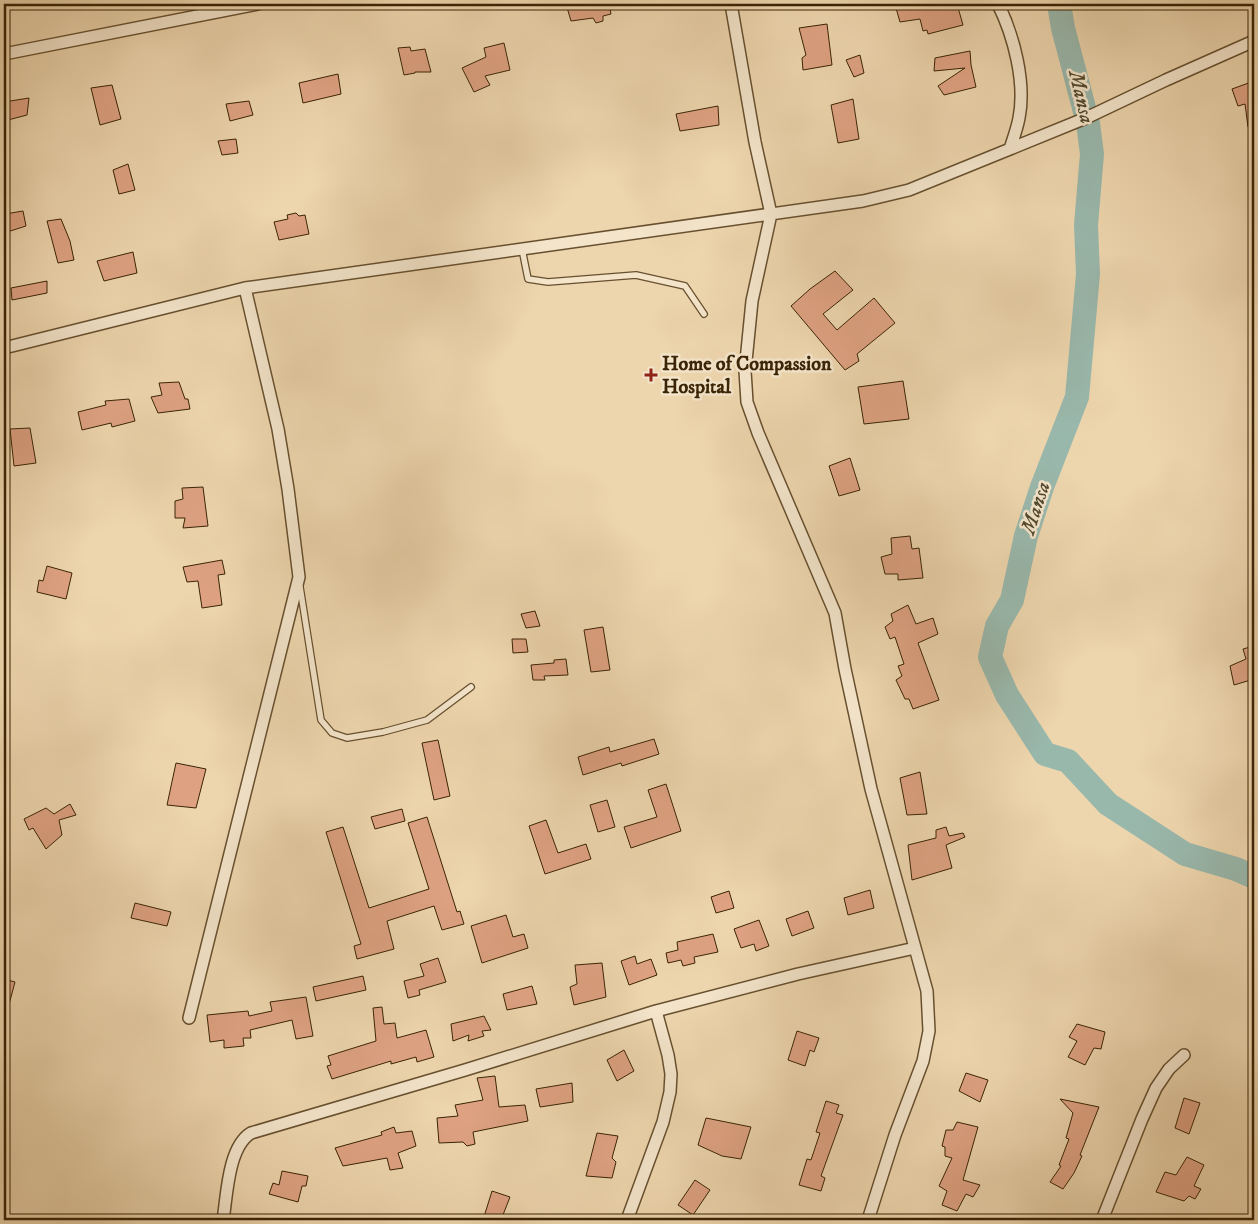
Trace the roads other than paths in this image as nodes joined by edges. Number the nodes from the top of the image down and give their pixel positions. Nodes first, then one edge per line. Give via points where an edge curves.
1 (258, 4) edge
2 (731, 4) edge
3 (998, 4) edge
4 (1254, 42) edge
5 (4, 54) edge
6 (1010, 149) junction
7 (771, 214) junction
8 (522, 249) junction
9 (245, 288) junction
10 (704, 314) dead end
11 (4, 348) edge
12 (299, 577) junction
13 (471, 687) dead end
14 (916, 948) junction
15 (656, 1011) junction
16 (189, 1018) dead end
17 (1184, 1055) dead end
18 (224, 1220) edge
19 (627, 1220) edge
20 (868, 1220) edge
21 (1102, 1220) edge

1 - 5 street
2 - 7 street
3 - 6 street via 1010,31 1021,94 1019,118
4 - 6 street
6 - 7 street via 909,190 863,201
7 - 8 street
7 - 14 street via 752,301 745,371 747,402 836,613 871,789
8 - 9 street
8 - 10 lane via 528,279 548,282 636,275 685,286
9 - 11 street
9 - 12 street via 278,429
12 - 13 lane via 321,720 332,733 347,738 427,720
12 - 16 street
14 - 15 street via 798,974
14 - 20 street via 927,991 929,1032 923,1061
15 - 18 street via 252,1133 239,1144 229,1178
15 - 19 street via 668,1055 670,1092 663,1122
17 - 21 street via 1156,1088

